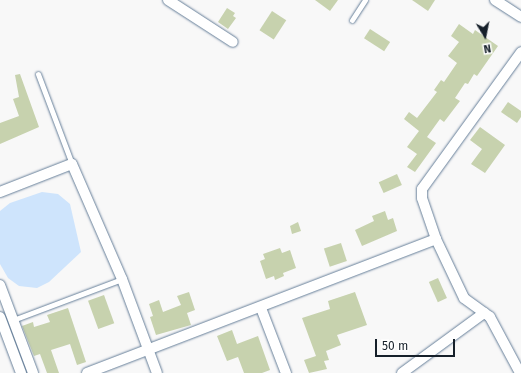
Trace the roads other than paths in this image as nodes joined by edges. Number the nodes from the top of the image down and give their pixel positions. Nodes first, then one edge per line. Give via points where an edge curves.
1 (168, 0) edge
2 (365, 0) edge
3 (495, 0) edge
4 (521, 18) edge
5 (352, 20) dead end
6 (233, 42) dead end
7 (521, 52) edge
8 (38, 74) dead end
9 (72, 164) junction
10 (0, 192) edge
11 (436, 239) junction
12 (122, 279) junction
13 (0, 285) edge
14 (260, 308) junction
15 (484, 312) junction
16 (0, 317) edge
17 (13, 320) junction
18 (149, 350) junction
19 (21, 373) edge
20 (33, 373) edge
21 (87, 373) edge
22 (157, 373) edge
23 (286, 373) edge
24 (402, 373) edge
25 (520, 373) edge

1 - 6 street
2 - 5 lane
3 - 4 street
7 - 11 street via 422,189 424,210
8 - 9 lane
9 - 10 street
9 - 12 street
11 - 14 street
11 - 15 street via 464,298
12 - 17 lane
12 - 18 street
13 - 17 street
14 - 18 street
14 - 23 street
15 - 24 street
15 - 25 street via 490,317
16 - 19 street
17 - 20 street
18 - 21 street
18 - 22 street

